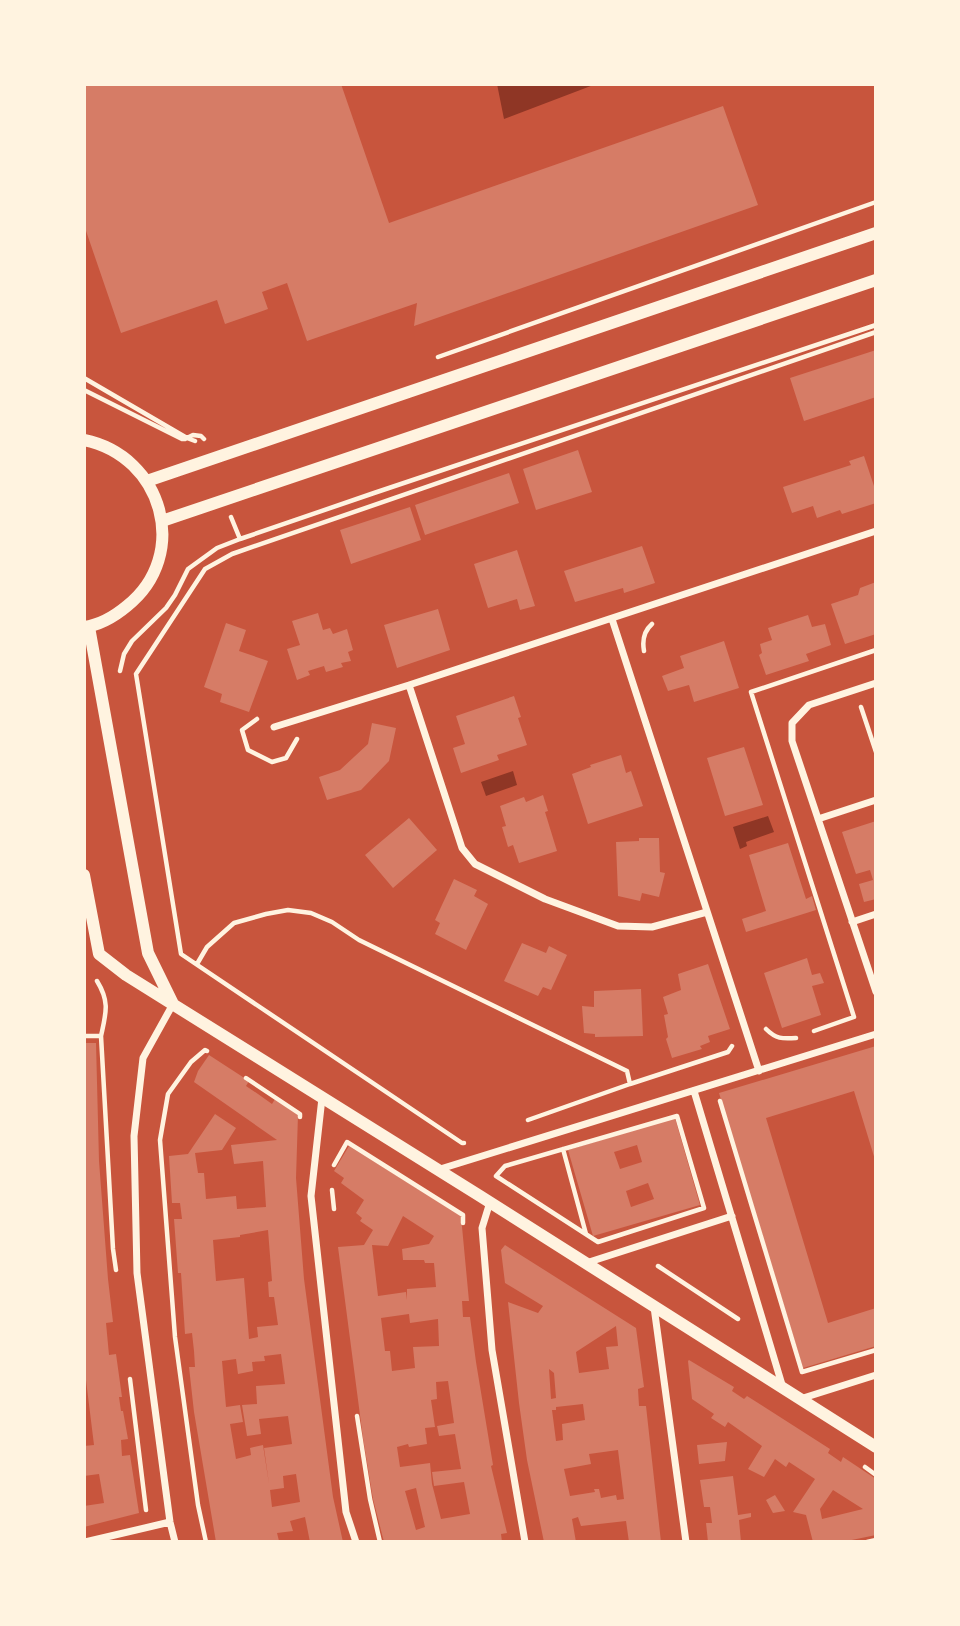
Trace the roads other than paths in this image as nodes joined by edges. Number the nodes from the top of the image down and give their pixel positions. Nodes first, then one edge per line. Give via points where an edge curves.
1 (876, 233) edge
2 (876, 280) edge
3 (84, 440) edge
4 (147, 481) junction
5 (162, 521) junction
6 (876, 531) edge
7 (612, 619) junction
8 (87, 627) edge
9 (876, 683) edge
10 (409, 685) junction
11 (274, 727) dead end
12 (876, 800) edge
13 (818, 819) junction
14 (84, 875) edge
15 (707, 912) junction
16 (876, 914) edge
17 (852, 922) junction
18 (89, 926) edge
19 (876, 992) edge
20 (173, 1004) junction
21 (876, 1034) edge
22 (759, 1071) junction
23 (694, 1091) junction
24 (322, 1098) junction
25 (436, 1170) junction
26 (490, 1202) junction
27 (732, 1216) junction
28 (584, 1263) junction
29 (654, 1307) junction
30 (876, 1375) edge
31 (783, 1389) junction
32 (800, 1399) junction
33 (876, 1447) edge
34 (170, 1522) junction
35 (85, 1542) edge
36 (175, 1542) edge
37 (356, 1542) edge
38 (524, 1542) edge
39 (686, 1542) edge

1 - 4 street
2 - 5 street
3 - 4 street via 127,458
4 - 5 street
5 - 8 street via 161,549 153,576 137,599 115,616
6 - 7 street
7 - 10 street
7 - 15 street
8 - 20 street via 148,953
9 - 13 street via 808,705 792,723 792,741
10 - 11 street
10 - 15 street via 463,848 475,864 545,899 618,926 652,927
12 - 13 street
13 - 17 street
14 - 18 street
15 - 22 street
16 - 17 street
17 - 19 street
18 - 20 street via 99,954
20 - 24 street
20 - 34 street via 143,1058 134,1136 137,1273
21 - 22 street
22 - 23 street
23 - 25 street
23 - 27 street
24 - 25 street
24 - 37 street via 311,1196 346,1512
25 - 26 street
26 - 28 street
26 - 38 street via 482,1228 492,1350
27 - 28 street
27 - 31 street
28 - 29 street
29 - 31 street
29 - 39 street
30 - 32 street
31 - 32 street
32 - 33 street
34 - 35 street
34 - 36 street

